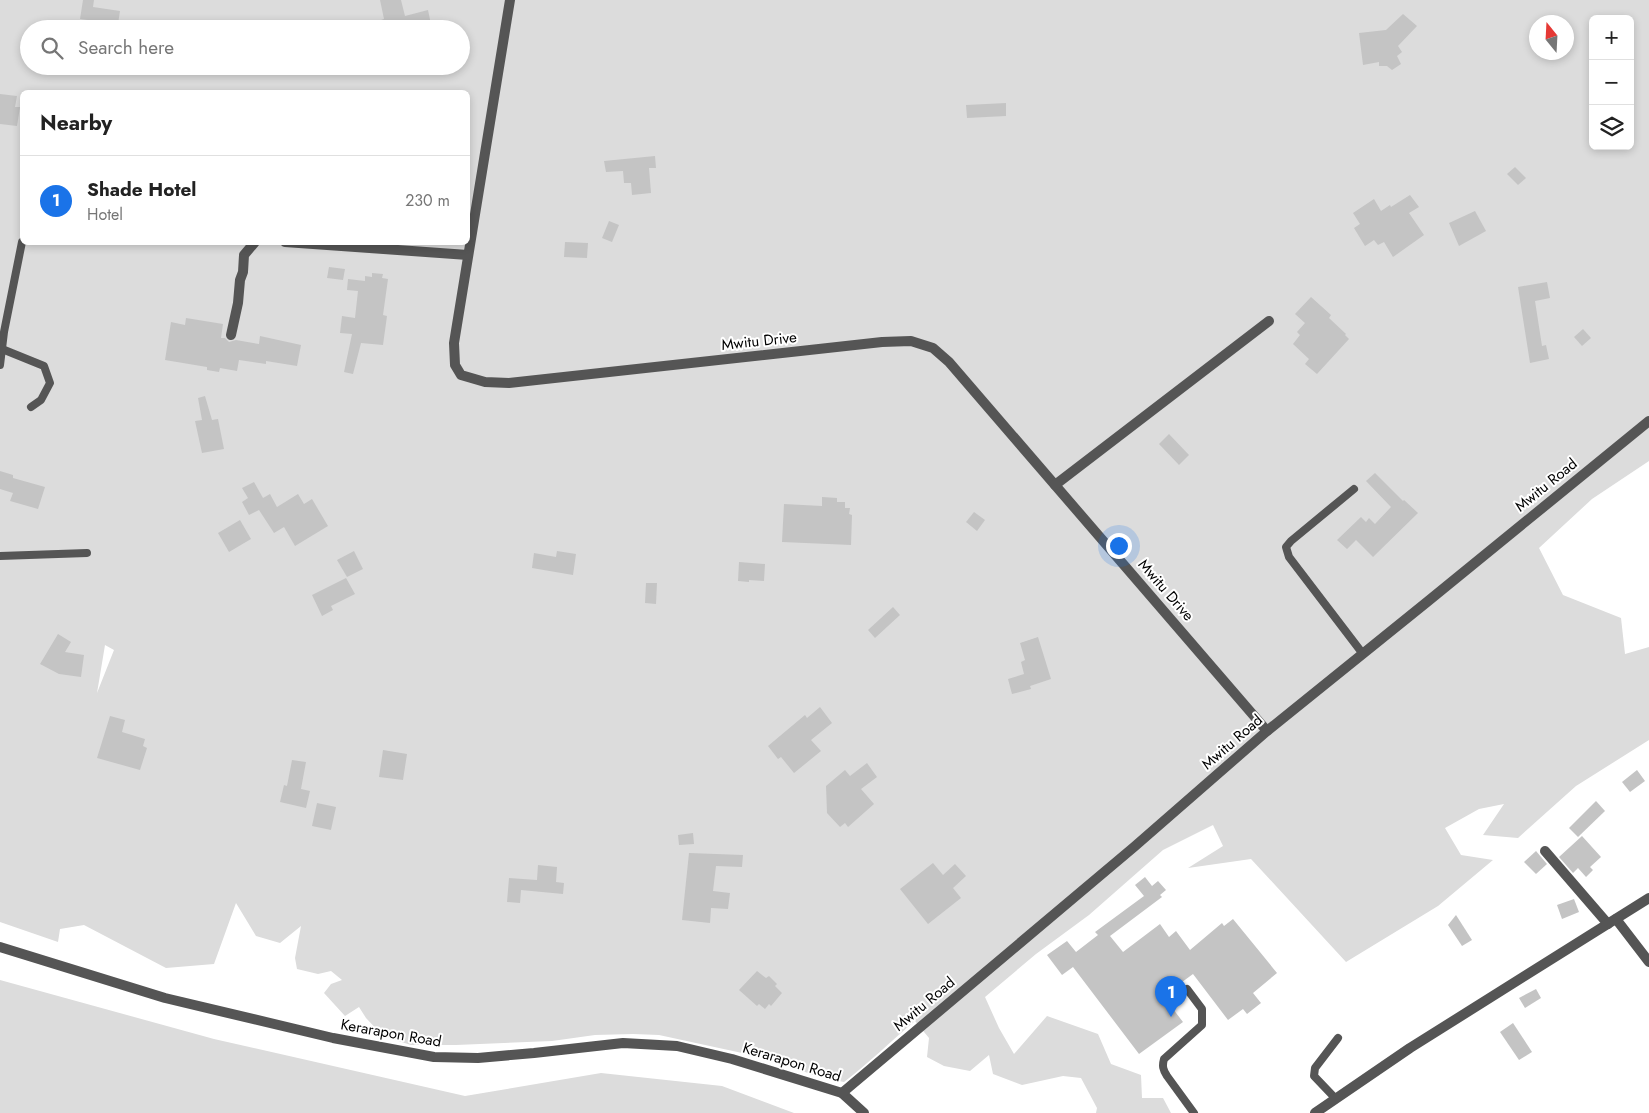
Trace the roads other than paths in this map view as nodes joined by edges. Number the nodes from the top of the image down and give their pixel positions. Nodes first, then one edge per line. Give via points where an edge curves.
1 (510, 0) edge
2 (470, 243) edge
3 (21, 245) edge
4 (252, 245) edge
5 (327, 245) edge
6 (470, 245) edge
7 (468, 255) junction
8 (1269, 321) dead end
9 (231, 334) dead end
10 (2, 349) junction
11 (0, 365) edge
12 (31, 407) dead end
13 (1649, 421) edge
14 (1055, 485) junction
15 (1354, 489) dead end
16 (87, 553) dead end
17 (0, 556) edge
18 (1363, 654) junction
19 (1267, 731) junction
20 (1544, 851) dead end
21 (1649, 898) edge
22 (1612, 921) junction
23 (0, 947) edge
24 (1649, 962) edge
25 (1187, 989) dead end
26 (1338, 1038) dead end
27 (842, 1093) junction
28 (1335, 1098) junction
29 (864, 1113) edge
30 (1194, 1113) edge
31 (1314, 1113) edge

1 - 2 street, Mwitu Drive
3 - 10 lane
4 - 9 street via 244,255
5 - 7 street
6 - 7 street, Mwitu Drive
7 - 14 street, Mwitu Drive via 454,343 456,365 461,375 485,382 509,382 911,341 933,348 949,362
8 - 14 street
10 - 11 lane
10 - 12 lane via 44,366 50,383 41,400
13 - 18 street, Mwitu Road
14 - 19 street, Mwitu Drive
15 - 18 lane via 1286,547 1289,557
16 - 17 lane
18 - 19 street, Mwitu Road
19 - 27 street, Mwitu Road
20 - 22 street
21 - 22 street
22 - 24 street
22 - 28 street
23 - 27 street, Kerarapon Road via 165,998 334,1038 434,1057 478,1058 623,1043 677,1046
25 - 30 lane via 1202,1009 1202,1025 1162,1064 1163,1071
26 - 28 lane via 1315,1068 1314,1076
27 - 29 street, Kerarapon Road
28 - 31 street

